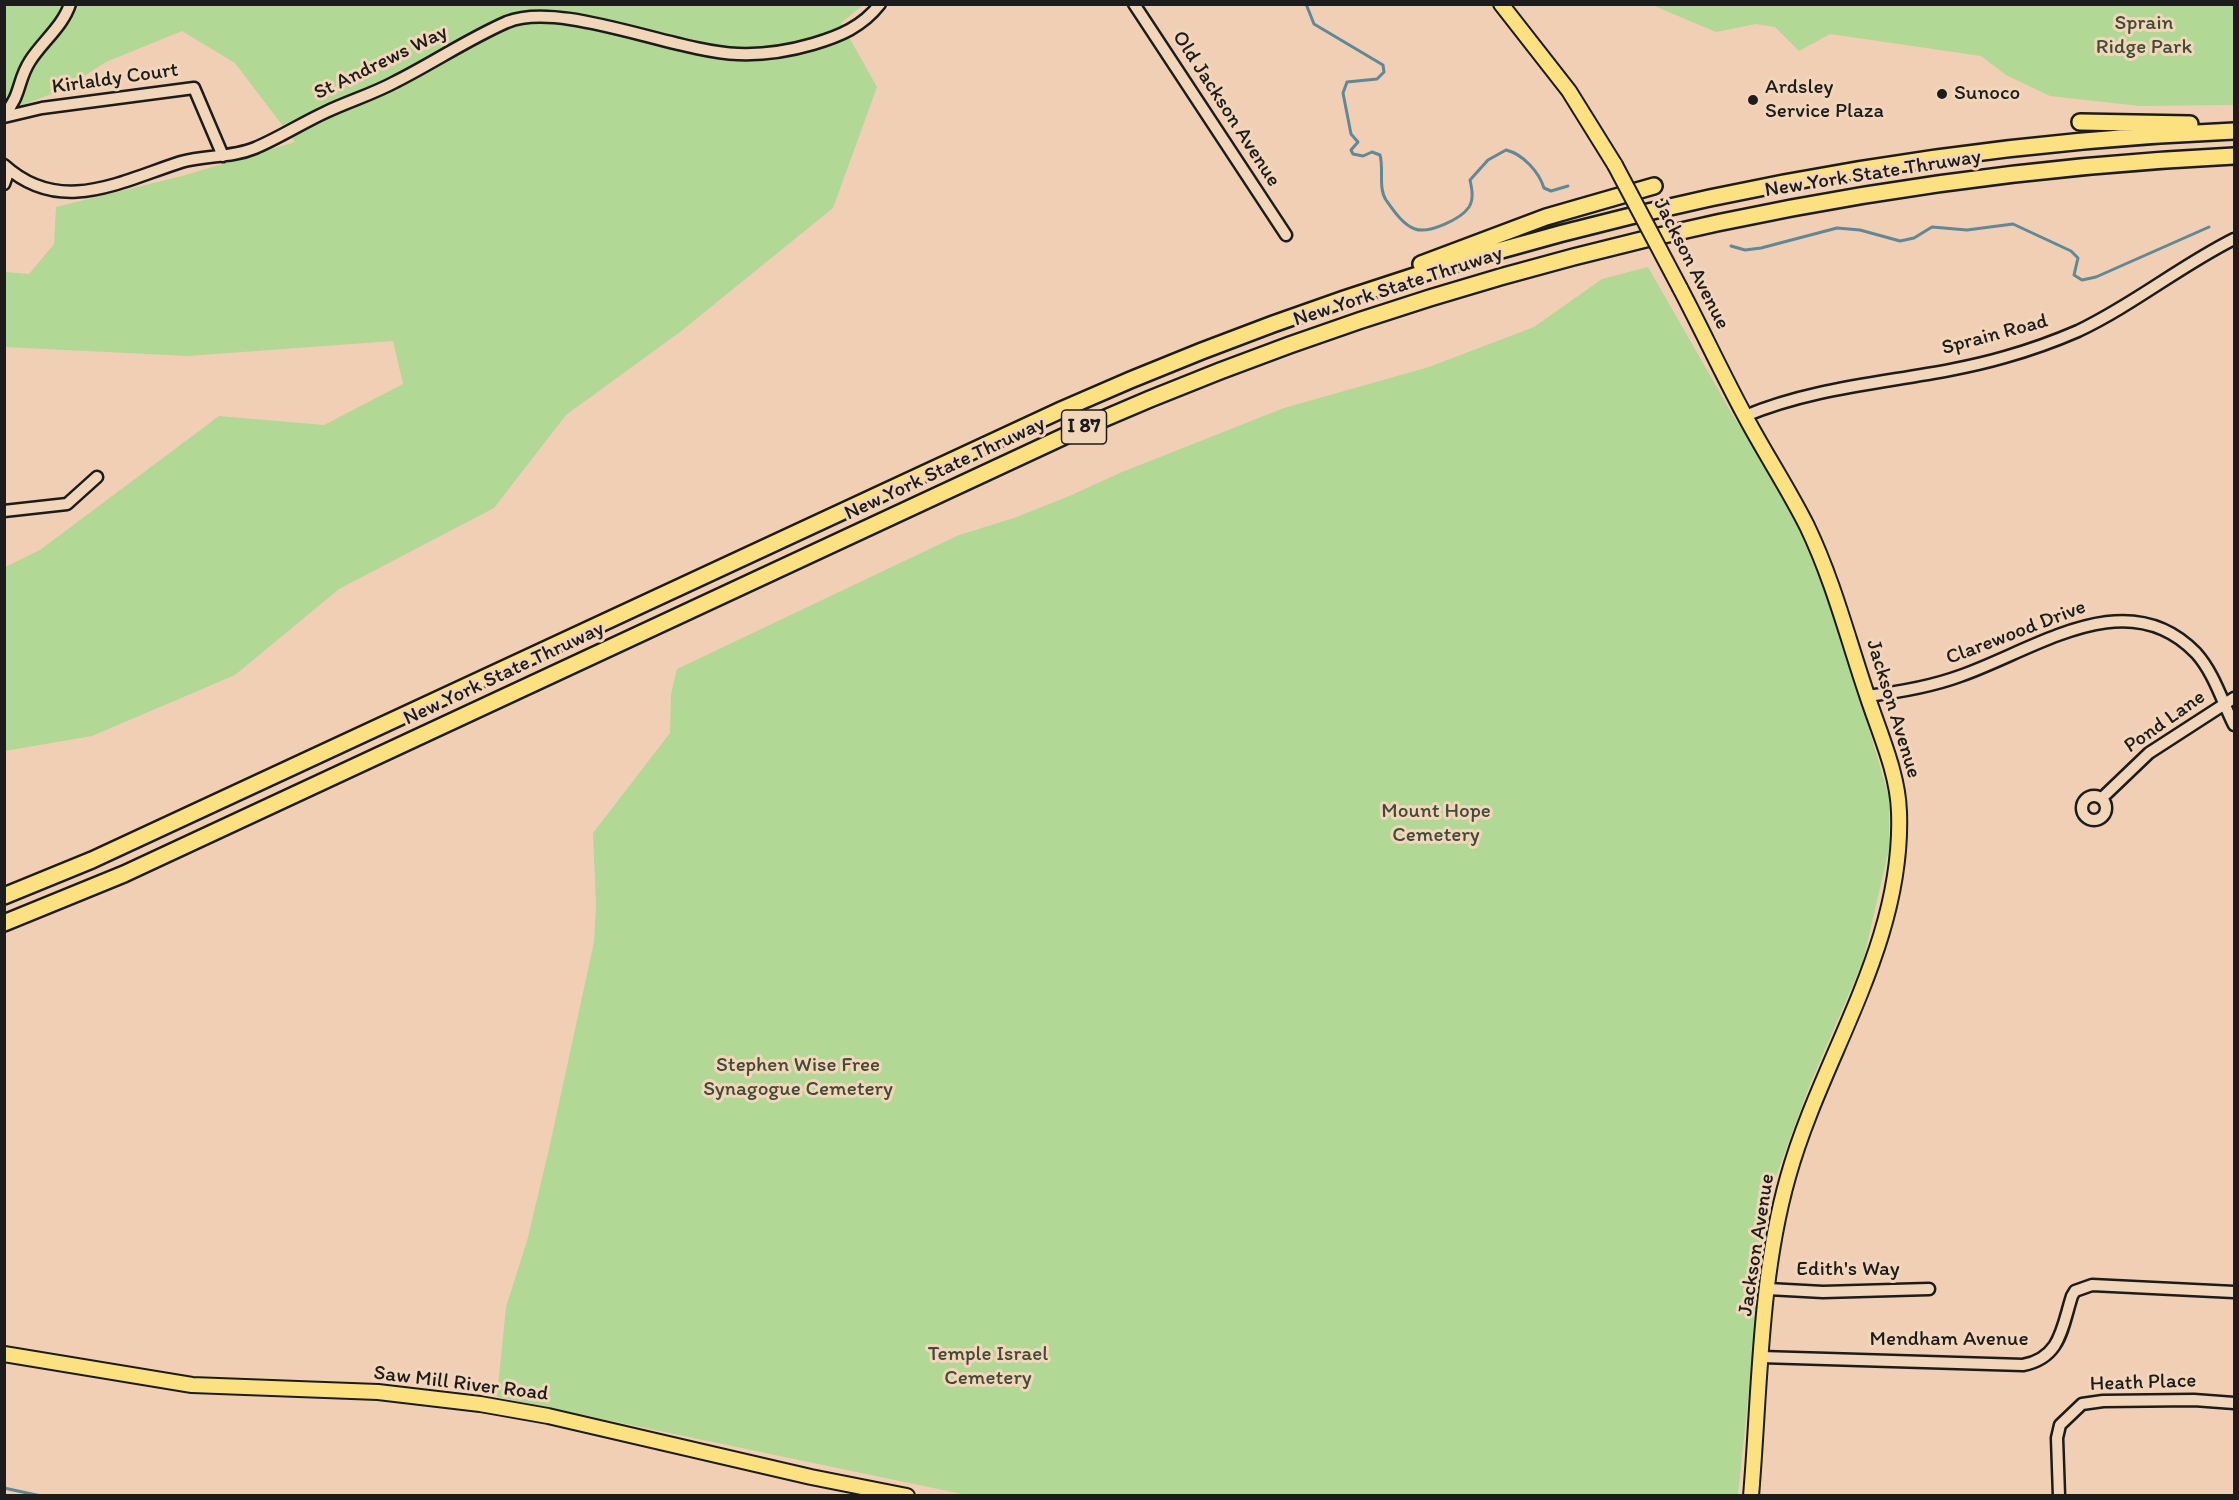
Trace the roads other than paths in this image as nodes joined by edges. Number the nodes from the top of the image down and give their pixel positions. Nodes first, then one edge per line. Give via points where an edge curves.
1 (70, 4) edge
2 (880, 4) edge
3 (1134, 4) edge
4 (1501, 4) edge
5 (4, 116) edge
6 (2080, 122) dead end
7 (2235, 126) edge
8 (2235, 131) edge
9 (223, 156) junction
10 (2235, 156) edge
11 (7, 167) edge
12 (4, 184) edge
13 (1654, 186) dead end
14 (1286, 236) dead end
15 (2235, 239) edge
16 (1331, 303) junction
17 (1745, 416) junction
18 (97, 477) dead end
19 (4, 511) edge
20 (1867, 696) junction
21 (2235, 698) edge
22 (2224, 705) junction
23 (2235, 725) edge
24 (2102, 798) dead end
25 (4, 896) edge
26 (4, 923) edge
27 (1768, 1289) junction
28 (1929, 1289) dead end
29 (2235, 1292) edge
30 (4, 1354) edge
31 (1761, 1357) junction
32 (2235, 1403) edge
33 (907, 1496) edge
34 (1751, 1496) edge
35 (2059, 1496) edge

1 - 5 street via 67,14 29,62 18,95
2 - 9 street, St Andrews Way via 870,17 851,30 800,47 762,53 694,48 579,21 538,16 510,21 394,83 256,147
3 - 14 street, Old Jackson Avenue
4 - 17 main road, Jackson Avenue, bridge via 1569,91 1615,165
5 - 9 street, Kirlaldy Court via 194,88
6 - 7 highway
8 - 16 highway, New York State Thruway / I 87 via 1993,151 1776,184 1573,230 1469,258
9 - 11 street, St Andrews Way via 191,159 75,193 45,190
10 - 26 highway, New York State Thruway / I 87 via 1989,177 1773,211 1562,259 1335,328 1082,428 135,869
11 - 12 street
13 - 16 highway via 1514,229
15 - 17 street, Sprain Road via 2113,312 2041,346 1971,365 1816,392 1777,402
16 - 25 highway, New York State Thruway / I 87 via 1228,340 1083,400 92,860
17 - 20 main road, Jackson Avenue via 1824,564
18 - 19 street via 67,504
20 - 22 street, Clarewood Drive via 1918,689 1962,676 2073,630 2100,622 2130,620 2157,626 2188,645 2210,672
20 - 27 main road, Jackson Avenue via 1898,797 1894,883 1864,991 1788,1174
21 - 22 street, Pond Lane
22 - 23 street, Clarewood Drive
22 - 24 street, Pond Lane via 2149,753
27 - 28 street, Edith's Way
27 - 31 main road, Jackson Avenue
29 - 31 street, Mendham Avenue via 2092,1285 2075,1291 2056,1345 2048,1356 2023,1365
30 - 33 main road, Saw Mill River Road via 192,1385 378,1392 489,1405
31 - 34 main road, Jackson Avenue
32 - 35 street, Heath Place via 2194,1400 2082,1404 2060,1425 2056,1438

